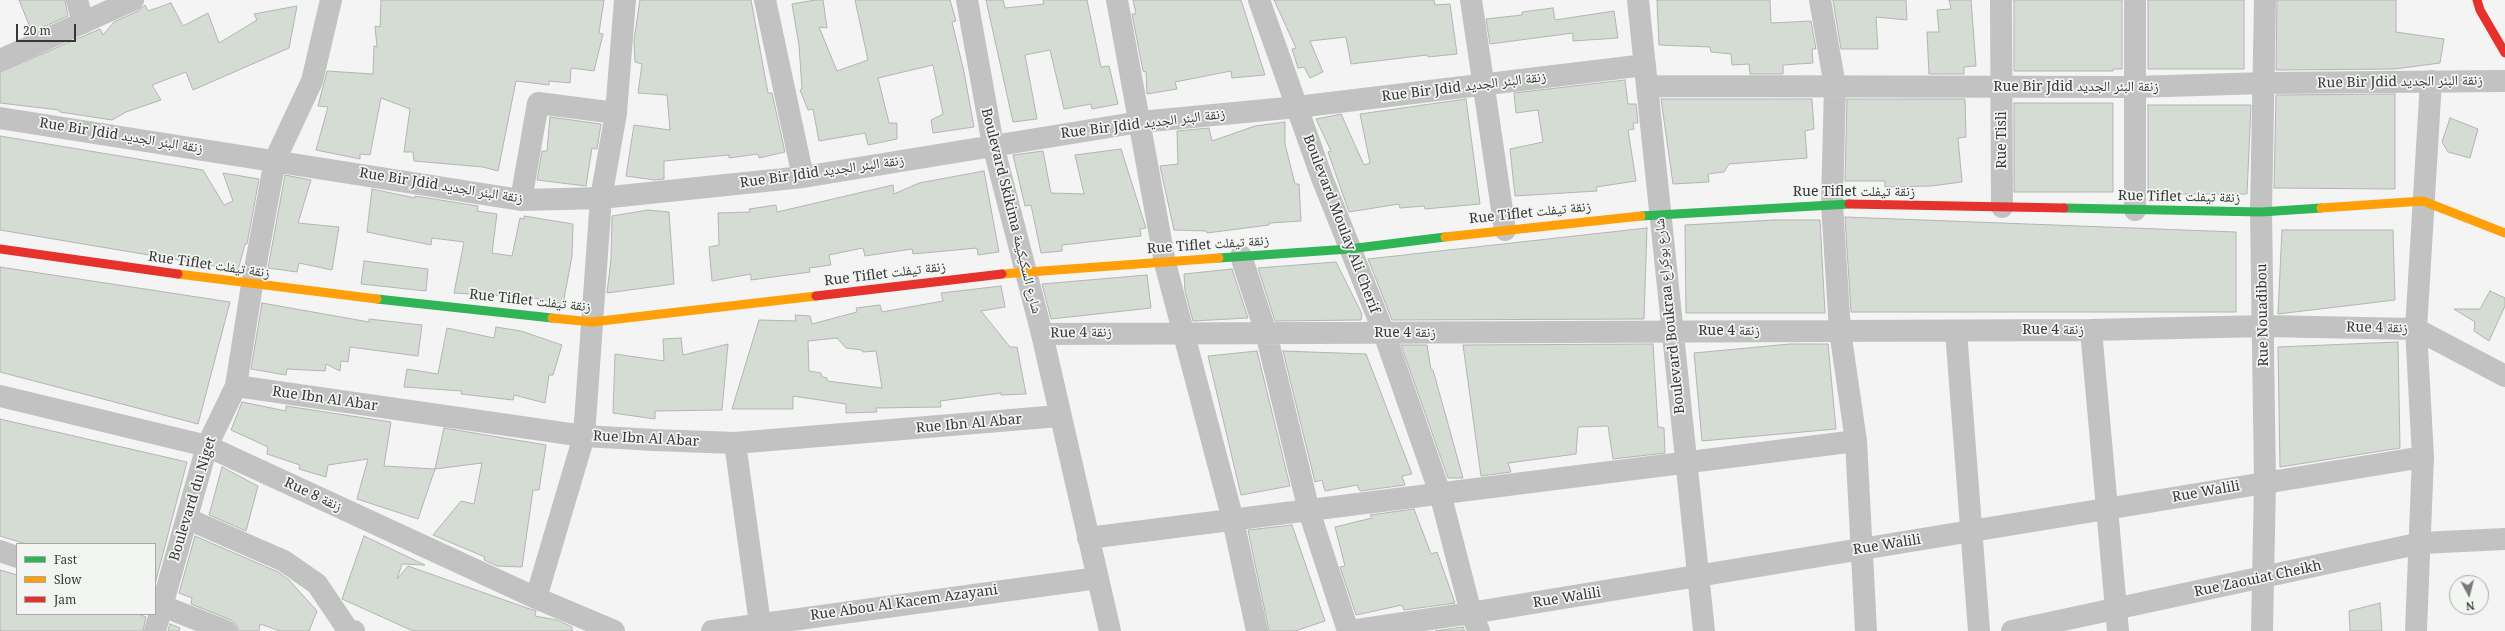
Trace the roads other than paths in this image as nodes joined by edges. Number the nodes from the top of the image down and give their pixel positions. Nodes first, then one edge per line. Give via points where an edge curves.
1 (77, 0) edge
2 (133, 0) edge
3 (331, 0) edge
4 (625, 0) edge
5 (766, 0) edge
6 (967, 0) edge
7 (1117, 0) edge
8 (1259, 0) edge
9 (1471, 0) edge
10 (1638, 0) edge
11 (1820, 0) edge
12 (2001, 0) edge
13 (2135, 0) edge
14 (2265, 0) edge
15 (2477, 0) edge
16 (83, 23) junction
17 (2505, 53) edge
18 (0, 60) edge
19 (1645, 65) junction
20 (2431, 81) junction
21 (2505, 81) edge
22 (2265, 83) junction
23 (1483, 85) junction
24 (1647, 86) junction
25 (1835, 86) junction
26 (2002, 87) junction
27 (2134, 87) junction
28 (1297, 107) junction
29 (616, 113) junction
30 (0, 118) edge
31 (1140, 122) junction
32 (993, 145) junction
33 (275, 160) junction
34 (803, 177) junction
35 (601, 198) junction
36 (521, 200) junction
37 (2423, 201) junction
38 (1832, 204) junction
39 (2002, 207) junction
40 (2134, 210) junction
41 (2262, 212) junction
42 (1660, 214) junction
43 (1505, 230) junction
44 (2505, 233) edge
45 (0, 249) edge
46 (1349, 249) junction
47 (1241, 256) junction
48 (1165, 262) junction
49 (1024, 271) junction
50 (252, 285) junction
51 (592, 322) junction
52 (2262, 326) junction
53 (2416, 329) junction
54 (1956, 330) junction
55 (2091, 330) junction
56 (1840, 331) junction
57 (1182, 332) junction
58 (1672, 332) junction
59 (1266, 333) junction
60 (1384, 333) junction
61 (1042, 334) junction
62 (2505, 376) edge
63 (236, 386) junction
64 (0, 396) edge
65 (1059, 416) junction
66 (584, 436) junction
67 (1856, 441) junction
68 (735, 443) junction
69 (207, 446) junction
70 (2423, 457) junction
71 (1686, 462) junction
72 (2265, 482) junction
73 (1440, 493) junction
74 (2106, 509) junction
75 (1309, 511) junction
76 (188, 519) junction
77 (1233, 520) junction
78 (1970, 532) junction
79 (1088, 538) junction
80 (2505, 539) edge
81 (2421, 543) junction
82 (1861, 550) junction
83 (0, 551) edge
84 (16, 557) edge
85 (1698, 576) junction
86 (1098, 578) junction
87 (2263, 578) junction
88 (536, 598) junction
89 (158, 604) edge
90 (2116, 620) edge
91 (1475, 622) edge
92 (760, 627) edge
93 (155, 631) edge
94 (226, 631) edge
95 (350, 631) edge
96 (614, 631) edge
97 (712, 631) edge
98 (1110, 631) edge
99 (1257, 631) edge
100 (1349, 631) edge
101 (1704, 631) edge
102 (1866, 631) edge
103 (1979, 631) edge
104 (2012, 631) edge
105 (2262, 631) edge
106 (2416, 631) edge

1 - 16 street
2 - 16 street
3 - 33 street, Boulevard du Niget via 312,81
4 - 29 street
5 - 34 street
6 - 32 street, Boulevard Skikima شارع السكيكيمة
7 - 31 street
8 - 28 street, Boulevard Moulay Ali Cherif
9 - 23 street
10 - 19 street, Boulevard Boukraa شارع بوكراع
11 - 25 street
12 - 26 street, Rue Tisli
13 - 27 street
14 - 22 street, Rue Nouadibou
15 - 17 street via 2480,10
16 - 18 street
19 - 23 street, Rue Bir Jdid زنقة البئر الجديد
19 - 24 street, Boulevard Boukraa شارع بوكراع
20 - 21 street, Rue Bir Jdid زنقة البئر الجديد
20 - 22 street, Rue Bir Jdid زنقة البئر الجديد
20 - 37 street
22 - 27 street, Rue Bir Jdid زنقة البئر الجديد
22 - 41 street, Rue Nouadibou
23 - 28 street, Rue Bir Jdid زنقة البئر الجديد
23 - 43 street
24 - 25 street, Rue Bir Jdid زنقة البئر الجديد
24 - 42 street, Boulevard Boukraa شارع بوكراع
25 - 26 street, Rue Bir Jdid زنقة البئر الجديد
25 - 38 street
26 - 27 street, Rue Bir Jdid زنقة البئر الجديد
26 - 39 street, Rue Tisli
27 - 40 street
28 - 31 street, Rue Bir Jdid زنقة البئر الجديد
28 - 46 street, Boulevard Moulay Ali Cherif
29 - 35 street
29 - 36 street via 538,104
30 - 33 street, Rue Bir Jdid زنقة البئر الجديد
31 - 32 street, Rue Bir Jdid زنقة البئر الجديد
31 - 48 street
32 - 34 street, Rue Bir Jdid زنقة البئر الجديد
32 - 49 street, Boulevard Skikima شارع السكيكيمة
33 - 36 street, Rue Bir Jdid زنقة البئر الجديد
33 - 50 street, Boulevard du Niget
34 - 35 street, Rue Bir Jdid زنقة البئر الجديد
35 - 36 street, Rue Bir Jdid زنقة البئر الجديد
35 - 51 street
37 - 41 street, Rue Tiflet زنقة تيفلت
37 - 44 street
37 - 53 street
38 - 39 street, Rue Tiflet زنقة تيفلت
38 - 42 street, Rue Tiflet زنقة تيفلت
38 - 56 street
39 - 40 street, Rue Tiflet زنقة تيفلت
40 - 41 street, Rue Tiflet زنقة تيفلت
41 - 52 street, Rue Nouadibou
42 - 43 street, Rue Tiflet زنقة تيفلت
42 - 58 street, Boulevard Boukraa شارع بوكراع
43 - 46 street, Rue Tiflet زنقة تيفلت
45 - 50 street, Rue Tiflet زنقة تيفلت
46 - 47 street, Rue Tiflet زنقة تيفلت
46 - 60 street, Boulevard Moulay Ali Cherif
47 - 48 street, Rue Tiflet زنقة تيفلت
47 - 59 street
48 - 49 street, Rue Tiflet زنقة تيفلت
48 - 57 street
49 - 51 street, Rue Tiflet زنقة تيفلت
49 - 61 street, Boulevard Skikima شارع السكيكيمة
50 - 51 street, Rue Tiflet زنقة تيفلت
50 - 63 street, Boulevard du Niget
51 - 66 street
52 - 53 street, Rue 4 زنقة
52 - 55 street, Rue 4 زنقة
52 - 72 street, Rue Nouadibou
53 - 62 street
53 - 70 street
54 - 55 street, Rue 4 زنقة
54 - 56 street, Rue 4 زنقة
54 - 78 street
55 - 74 street
56 - 58 street, Rue 4 زنقة
56 - 67 street
57 - 59 street, Rue 4 زنقة
57 - 61 street, Rue 4 زنقة
57 - 77 street
58 - 60 street, Rue 4 زنقة
58 - 71 street, Boulevard Boukraa شارع بوكراع
59 - 60 street, Rue 4 زنقة
59 - 75 street
60 - 73 street, Boulevard Moulay Ali Cherif
61 - 65 street, Boulevard Skikima شارع السكيكيمة
63 - 66 street, Rue Ibn Al Abar
63 - 69 street, Boulevard du Niget
64 - 69 street, Rue 8 زنقة
65 - 68 street, Rue Ibn Al Abar
65 - 79 street, Boulevard Skikima شارع السكيكيمة
66 - 68 street, Rue Ibn Al Abar
66 - 88 street
67 - 71 street
67 - 82 street
68 - 92 street
69 - 76 street, Boulevard du Niget
69 - 88 street, Rue 8 زنقة
70 - 72 street, Rue Walili
70 - 81 street
71 - 73 street
71 - 85 street, Boulevard Boukraa شارع بوكراع
72 - 74 street, Rue Walili
72 - 87 street, Rue Nouadibou
73 - 75 street
73 - 91 street, Boulevard Moulay Ali Cherif
74 - 78 street, Rue Walili
74 - 90 street
75 - 77 street
75 - 100 street
76 - 89 street, Boulevard du Niget
76 - 95 street via 284,561 306,576 317,584
77 - 79 street
77 - 99 street
78 - 82 street, Rue Walili
78 - 103 street
79 - 86 street, Boulevard Skikima شارع السكيكيمة
80 - 81 street, Rue Zaouiat Cheikh
81 - 87 street, Rue Zaouiat Cheikh
81 - 106 street
82 - 85 street, Rue Walili
82 - 102 street
83 - 84 street
85 - 91 street, Rue Walili
85 - 101 street, Boulevard Boukraa شارع بوكراع
86 - 92 street, Rue Abou Al Kacem Azayani
86 - 98 street, Boulevard Skikima شارع السكيكيمة
87 - 90 street, Rue Zaouiat Cheikh
87 - 105 street, Rue Nouadibou
88 - 96 street, Rue 8 زنقة
89 - 93 street, Boulevard du Niget
89 - 94 street
90 - 104 street, Rue Zaouiat Cheikh
91 - 100 street, Rue Walili
92 - 97 street, Rue Abou Al Kacem Azayani

